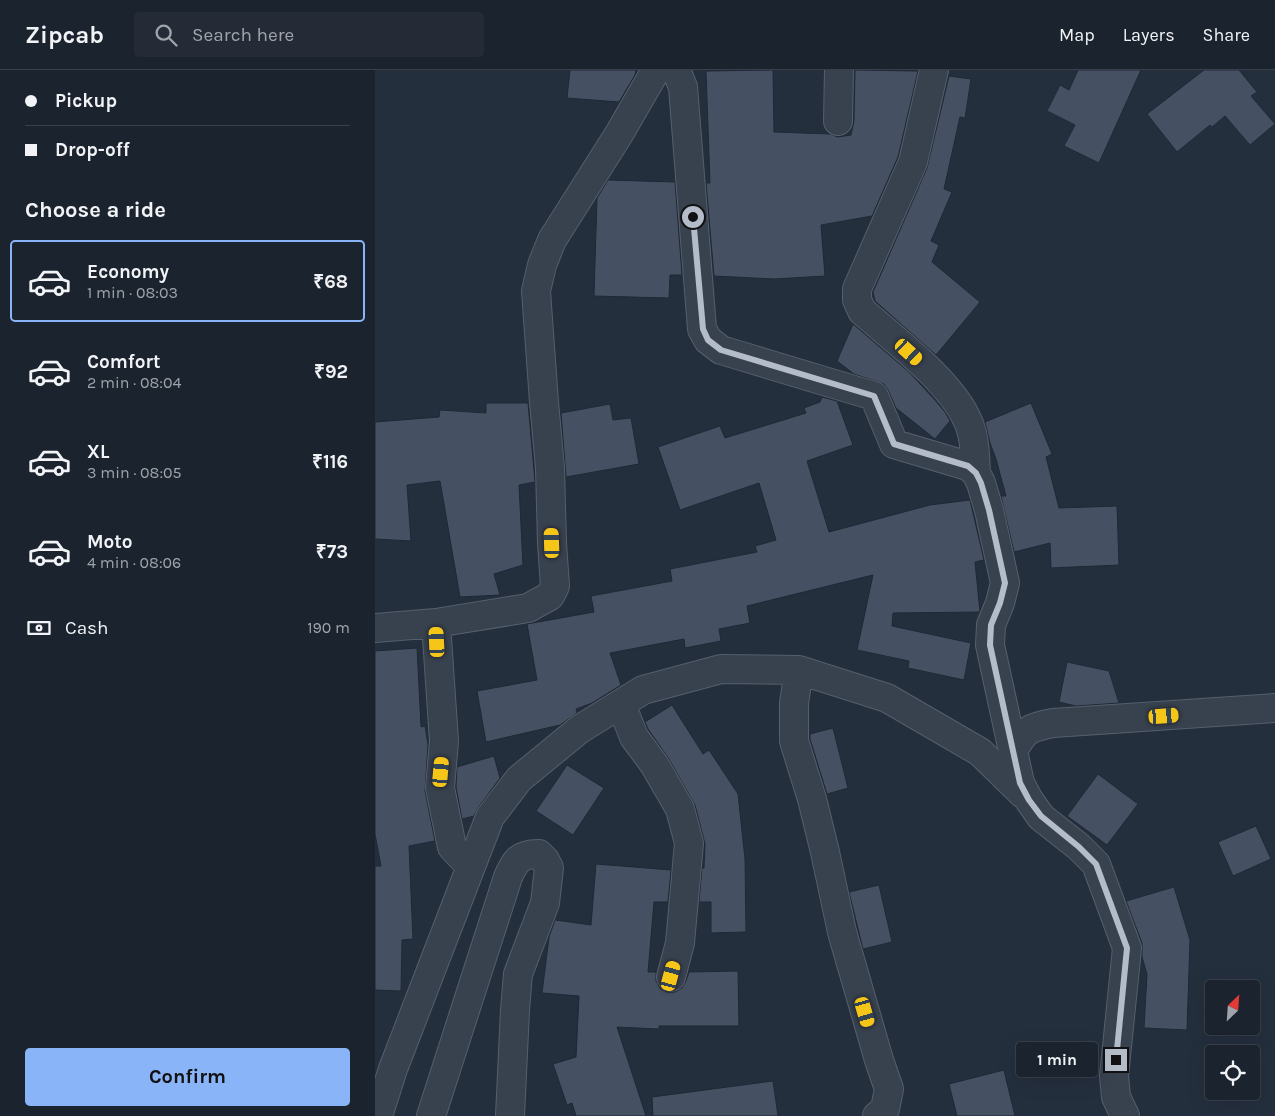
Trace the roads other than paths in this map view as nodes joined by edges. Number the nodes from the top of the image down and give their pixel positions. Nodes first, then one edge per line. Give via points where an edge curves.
1 (657, 70) edge
2 (676, 70) edge
3 (839, 70) edge
4 (934, 70) edge
5 (838, 121) dead end
6 (976, 473) junction
7 (435, 623) junction
8 (375, 628) edge
9 (799, 670) junction
10 (621, 704) junction
11 (1275, 708) edge
12 (1013, 751) junction
13 (1029, 800) junction
14 (470, 866) junction
15 (671, 976) dead end
16 (378, 1116) edge
17 (431, 1116) edge
18 (510, 1116) edge
19 (877, 1116) edge
20 (1125, 1116) edge

1 - 7 street via 552,240 536,290 550,468 555,586 550,596 528,608
2 - 6 street via 683,87 703,329 708,340 721,350 874,396 894,444 968,466
3 - 5 street
4 - 6 street via 913,162 867,264 857,289 857,300 862,311 945,385 967,417 973,437
6 - 12 street via 989,510 1005,583 991,625 990,645
7 - 8 street
7 - 14 street via 444,741 440,788 452,847
9 - 10 street via 721,669 643,690
9 - 13 street via 887,698 980,752
9 - 19 street via 794,703 794,741 812,799 842,932 889,1089 885,1109
10 - 14 street via 580,729 519,779 490,817
10 - 15 street via 634,737 680,809 689,843 680,943
11 - 12 street via 1053,723 1031,728 1020,737
12 - 13 street via 1020,783
13 - 20 street via 1041,816 1096,864 1127,948 1114,1076 1116,1097
14 - 16 street via 393,1068
17 - 18 street via 508,877 514,863 521,857 539,854 549,868 545,903 518,974

